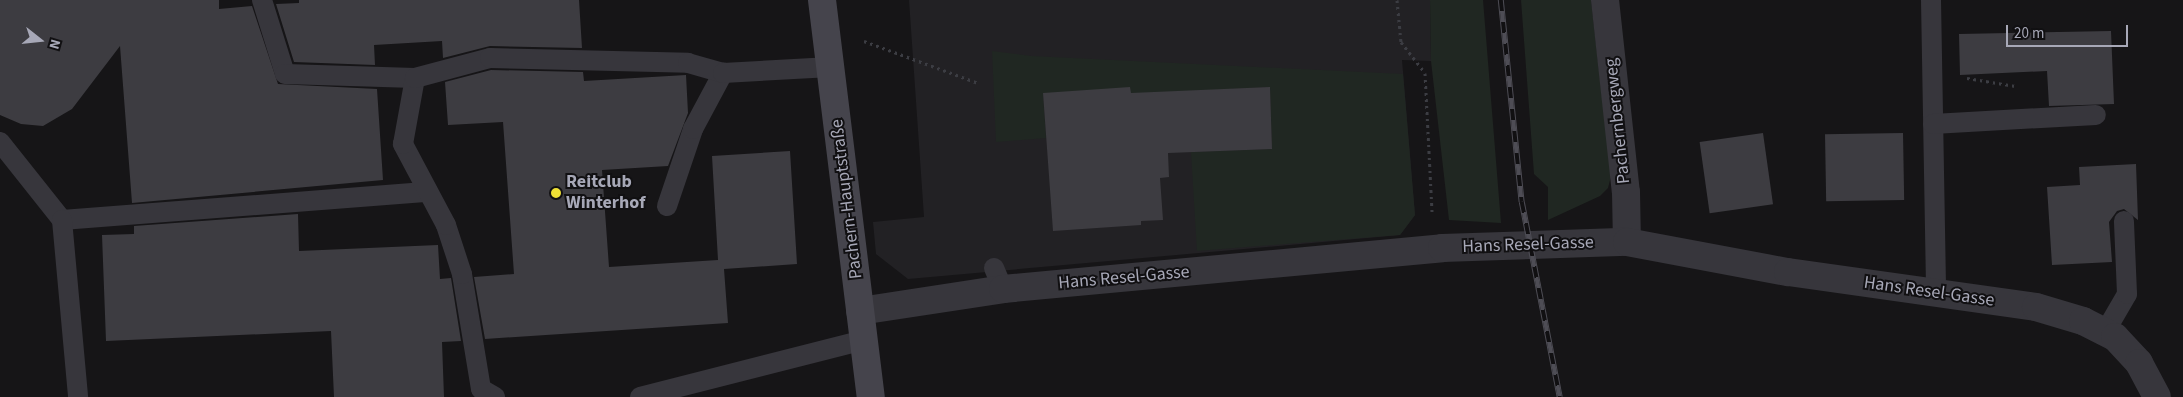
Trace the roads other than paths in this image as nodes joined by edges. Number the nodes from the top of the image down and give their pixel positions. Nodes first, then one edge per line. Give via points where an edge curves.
1 (262, 0) edge
2 (822, 0) edge
3 (1606, 0) edge
4 (1931, 0) edge
5 (831, 67) junction
6 (723, 73) junction
7 (415, 78) junction
8 (2096, 115) dead end
9 (1933, 124) junction
10 (0, 142) edge
11 (428, 192) junction
12 (667, 206) dead end
13 (62, 220) junction
14 (2124, 221) dead end
15 (1628, 242) junction
16 (1936, 293) junction
17 (860, 311) junction
18 (2105, 332) junction
19 (864, 340) junction
20 (78, 397) edge
21 (495, 397) edge
22 (640, 397) edge
23 (871, 397) edge
24 (2157, 397) edge

1 - 7 lane via 285,74
2 - 5 main road, Pachern-Hauptstraße
3 - 15 street, Pachernbergweg via 1626,192
4 - 9 lane
5 - 6 lane
5 - 17 main road, Pachern-Hauptstraße
6 - 7 lane via 688,63 490,58
6 - 12 lane via 693,129
7 - 11 lane via 402,144
8 - 9 lane
9 - 16 lane
10 - 13 lane
11 - 13 lane
11 - 21 lane via 446,226 462,274 481,389
13 - 20 lane
14 - 18 lane via 2126,294
15 - 16 street, Hans Resel-Gasse via 1788,272
15 - 17 street, Hans Resel-Gasse via 1306,252 998,278
16 - 18 street, Hans Resel-Gasse via 2036,307 2083,321
17 - 19 main road, Pachern-Hauptstraße
18 - 24 street, Hans Resel-Gasse via 2115,337 2139,363
19 - 22 lane
19 - 23 main road, Pachern-Hauptstraße

